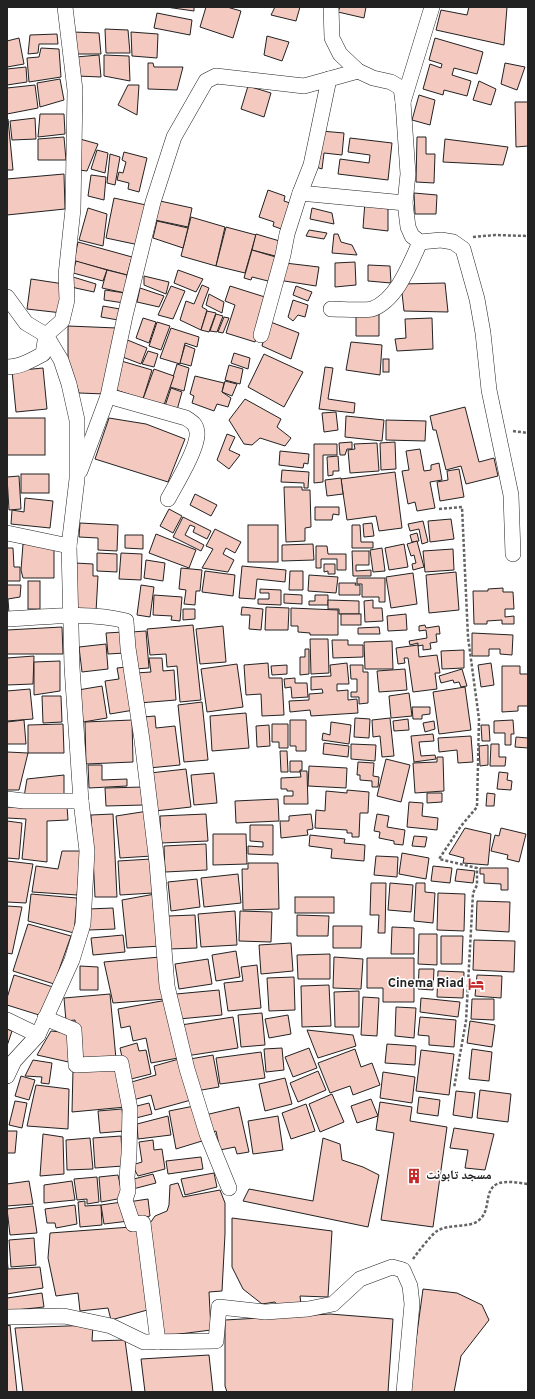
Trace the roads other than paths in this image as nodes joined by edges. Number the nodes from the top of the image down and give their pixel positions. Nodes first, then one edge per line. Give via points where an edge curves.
1 (65, 7) edge
2 (331, 7) edge
3 (432, 7) edge
4 (358, 71) junction
5 (328, 79) junction
6 (403, 102) junction
7 (300, 193) junction
8 (405, 202) junction
9 (420, 242) junction
10 (7, 297) edge
11 (331, 309) dead end
12 (46, 335) junction
13 (261, 335) dead end
14 (7, 367) edge
15 (108, 396) junction
16 (77, 479) junction
17 (168, 498) dead end
18 (7, 533) edge
19 (69, 546) junction
20 (513, 554) dead end
21 (72, 616) junction
22 (7, 619) edge
23 (7, 799) edge
24 (81, 801) junction
25 (46, 1018) junction
26 (7, 1020) edge
27 (38, 1035) junction
28 (7, 1076) edge
29 (228, 1188) dead end
30 (7, 1317) edge
31 (158, 1342) junction
32 (404, 1392) edge

1 - 12 street via 75,90 73,209 66,275 67,300 62,321
2 - 4 street via 332,38 340,54
3 - 6 street
4 - 5 street
4 - 6 street via 373,78 392,82 401,88
5 - 7 street via 311,165
5 - 15 street via 304,86 216,76 206,81 174,136 153,202
6 - 8 street via 408,174
7 - 8 street
7 - 13 street
8 - 9 street via 408,227 412,236
9 - 11 street via 394,292 384,302 371,309
9 - 20 street via 441,240 453,242 463,249 477,299 489,390 510,495
10 - 12 street via 26,323
12 - 14 street via 43,354
12 - 16 street via 61,360 77,420
15 - 16 street
15 - 17 street via 186,418 194,423 197,432 194,447
16 - 19 street
18 - 19 street
19 - 21 street
21 - 22 street
21 - 24 street via 72,667
21 - 29 street via 126,621 157,863 167,986 189,1076 207,1134
23 - 24 street
24 - 25 street via 87,851 83,924 72,960
25 - 27 street
25 - 31 street via 74,1030 76,1066 121,1063 130,1108 126,1177 128,1191 125,1200 133,1224 143,1223
26 - 27 street
27 - 28 street via 14,1060
30 - 31 street via 64,1316 111,1326 144,1342
31 - 32 street via 216,1341 219,1306 265,1312 308,1309 333,1304 360,1279 392,1267 403,1270 410,1286 412,1304

